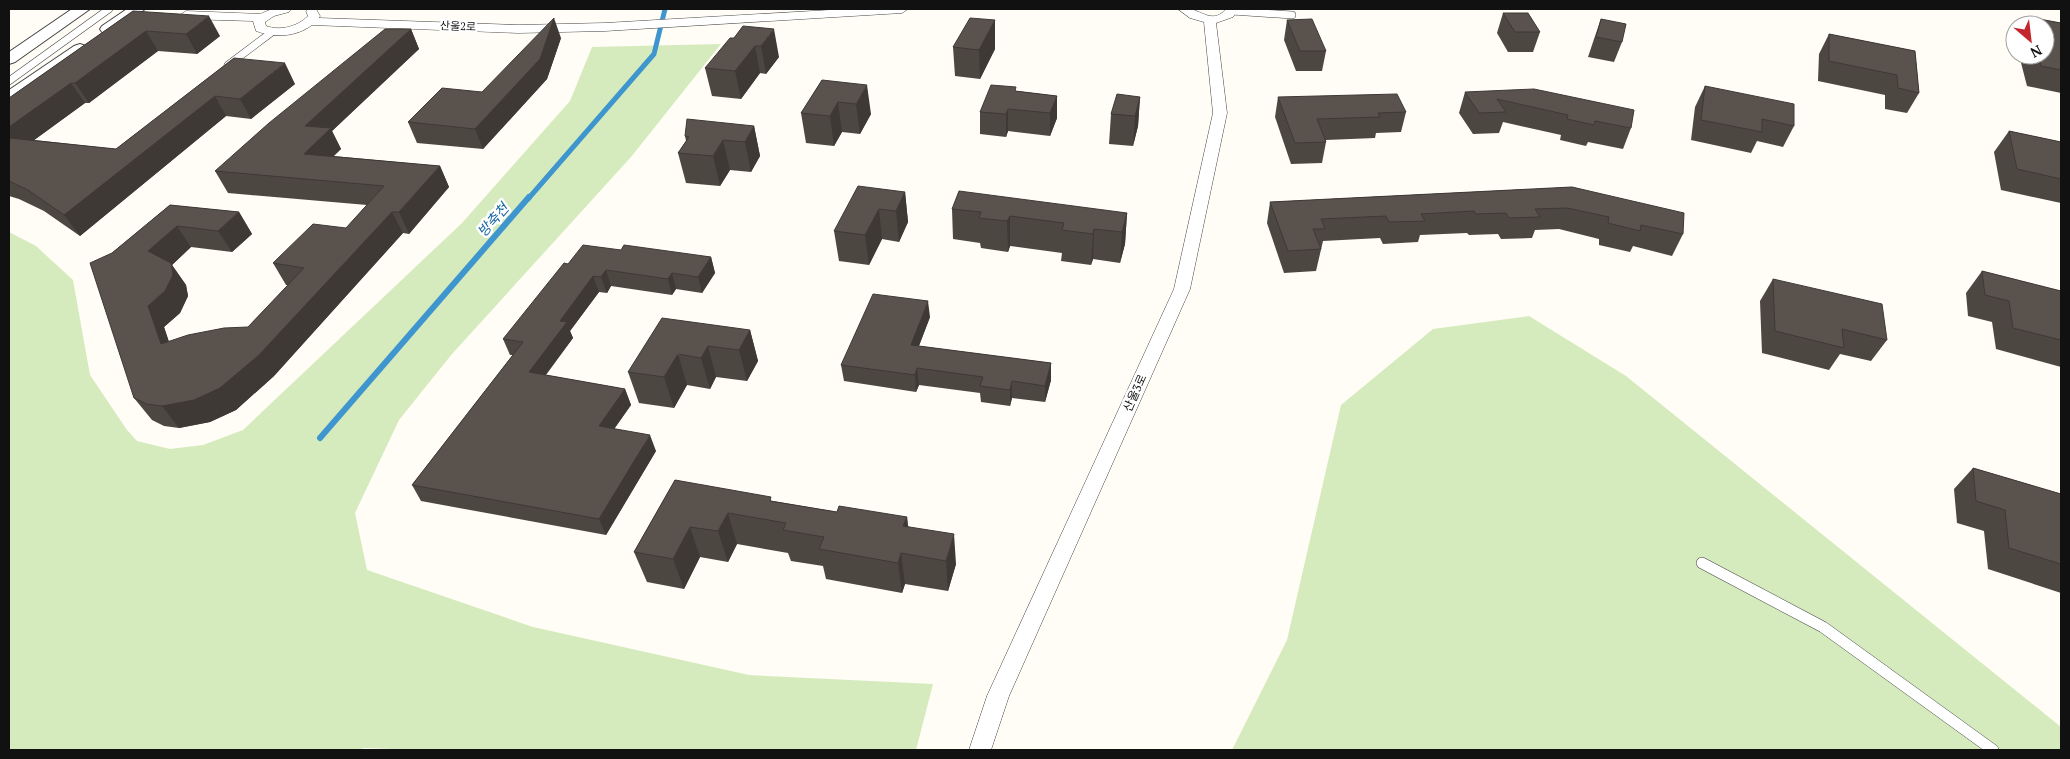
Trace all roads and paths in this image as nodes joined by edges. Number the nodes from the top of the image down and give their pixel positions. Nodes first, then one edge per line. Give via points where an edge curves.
1 (82, 9) edge
2 (109, 9) edge
3 (285, 9) edge
4 (902, 9) edge
5 (1184, 9) edge
6 (862, 10) edge
7 (1232, 10) edge
8 (139, 12) edge
9 (178, 15) edge
10 (309, 15) edge
11 (1292, 15) dead end
12 (263, 18) junction
13 (1210, 19) junction
14 (272, 32) junction
15 (9, 58) edge
16 (222, 70) edge
17 (9, 81) edge
18 (9, 98) edge
19 (1702, 563) dead end
20 (980, 750) edge
21 (1993, 750) edge

1 - 15 street
2 - 17 lane
3 - 12 street
4 - 6 street
5 - 13 street via 1194,16
6 - 10 street, 산울2로 via 605,27 518,29
7 - 11 lane
7 - 13 street via 1224,17
8 - 18 street
9 - 12 street
10 - 14 street via 290,30
12 - 14 street via 258,25
13 - 20 street, 산울3로 via 1220,113 1182,289 998,696
14 - 16 lane
19 - 21 lane via 1822,626

